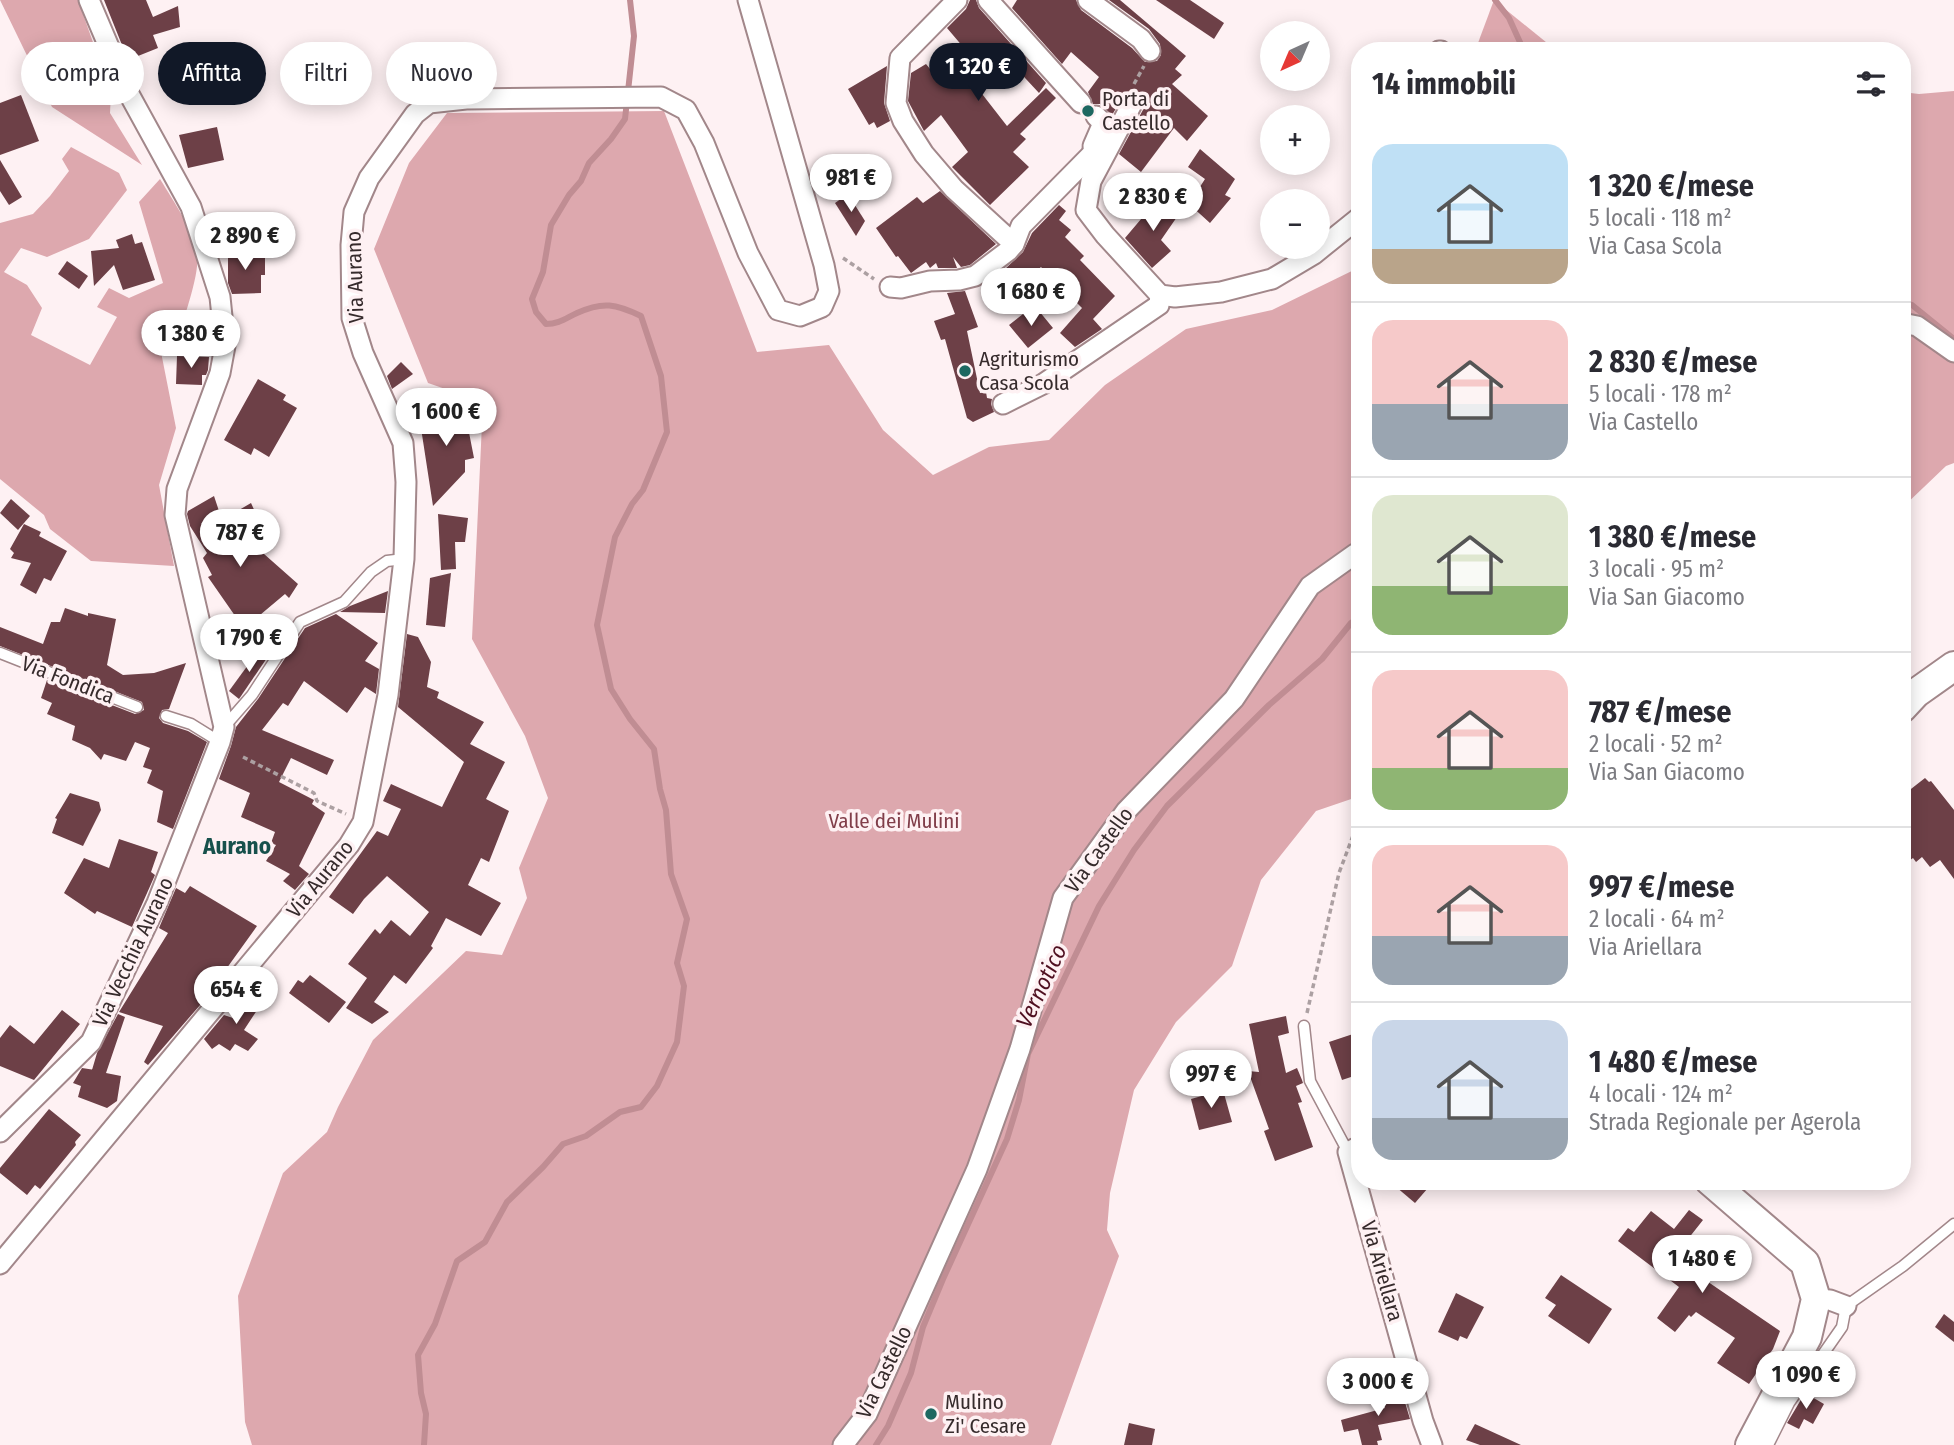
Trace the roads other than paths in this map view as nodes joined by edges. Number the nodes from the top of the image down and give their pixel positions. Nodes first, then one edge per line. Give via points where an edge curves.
1 (89, 0) edge
2 (748, 0) edge
3 (957, 0) edge
4 (988, 0) edge
5 (1088, 0) edge
6 (1150, 51) road end
7 (1133, 102) road end
8 (1095, 161) junction
9 (1351, 224) edge
10 (1014, 244) junction
11 (890, 287) road end
12 (1160, 295) junction
13 (1911, 325) edge
14 (1954, 352) edge
15 (1003, 404) dead end
16 (1351, 557) edge
17 (404, 559) junction
18 (0, 653) edge
19 (1954, 666) edge
20 (1911, 698) edge
21 (137, 706) dead end
22 (166, 716) dead end
23 (223, 738) junction
24 (1304, 1026) road end
25 (0, 1132) edge
26 (1351, 1144) edge
27 (1364, 1190) edge
28 (1720, 1190) edge
29 (1954, 1224) edge
30 (0, 1264) edge
31 (1816, 1299) junction
32 (1846, 1306) junction
33 (843, 1445) edge
34 (1432, 1445) edge
35 (1750, 1445) edge
36 (1768, 1445) edge

1 - 23 street via 129,94 191,207 220,297 225,346 220,373 177,489 175,516
2 - 17 street, Via Aurano via 829,291 822,307 800,316 778,310 686,110 661,97 429,103 415,114 369,178 354,212 352,318 403,443 407,482
3 - 10 street via 900,58 896,103 931,162
4 - 8 street via 1103,123 1093,145
5 - 6 street via 1141,39
7 - 8 street
8 - 10 street via 1021,226
8 - 12 street via 1086,209
9 - 12 street via 1272,279 1222,292
10 - 11 street via 975,276
12 - 15 street via 1158,305 1043,384
13 - 14 street
16 - 33 street, Via Castello via 1310,586 1234,699 1126,811 1063,898 1020,1049 977,1170 867,1414
17 - 23 lane, Via Vecchia Aurano via 387,561 344,603 300,622
17 - 30 street, Via Aurano via 388,695 363,822 349,845
18 - 21 lane, Via Fondica
19 - 20 main road
22 - 23 lane
23 - 25 street, Via Vecchia Aurano via 157,904 91,1042
24 - 26 lane, Via Ariellara via 1310,1081
27 - 34 street, Via Ariellara
28 - 31 main road via 1805,1263
29 - 32 lane
31 - 32 street
31 - 35 main road via 1807,1337
32 - 36 lane via 1842,1327 1789,1402

